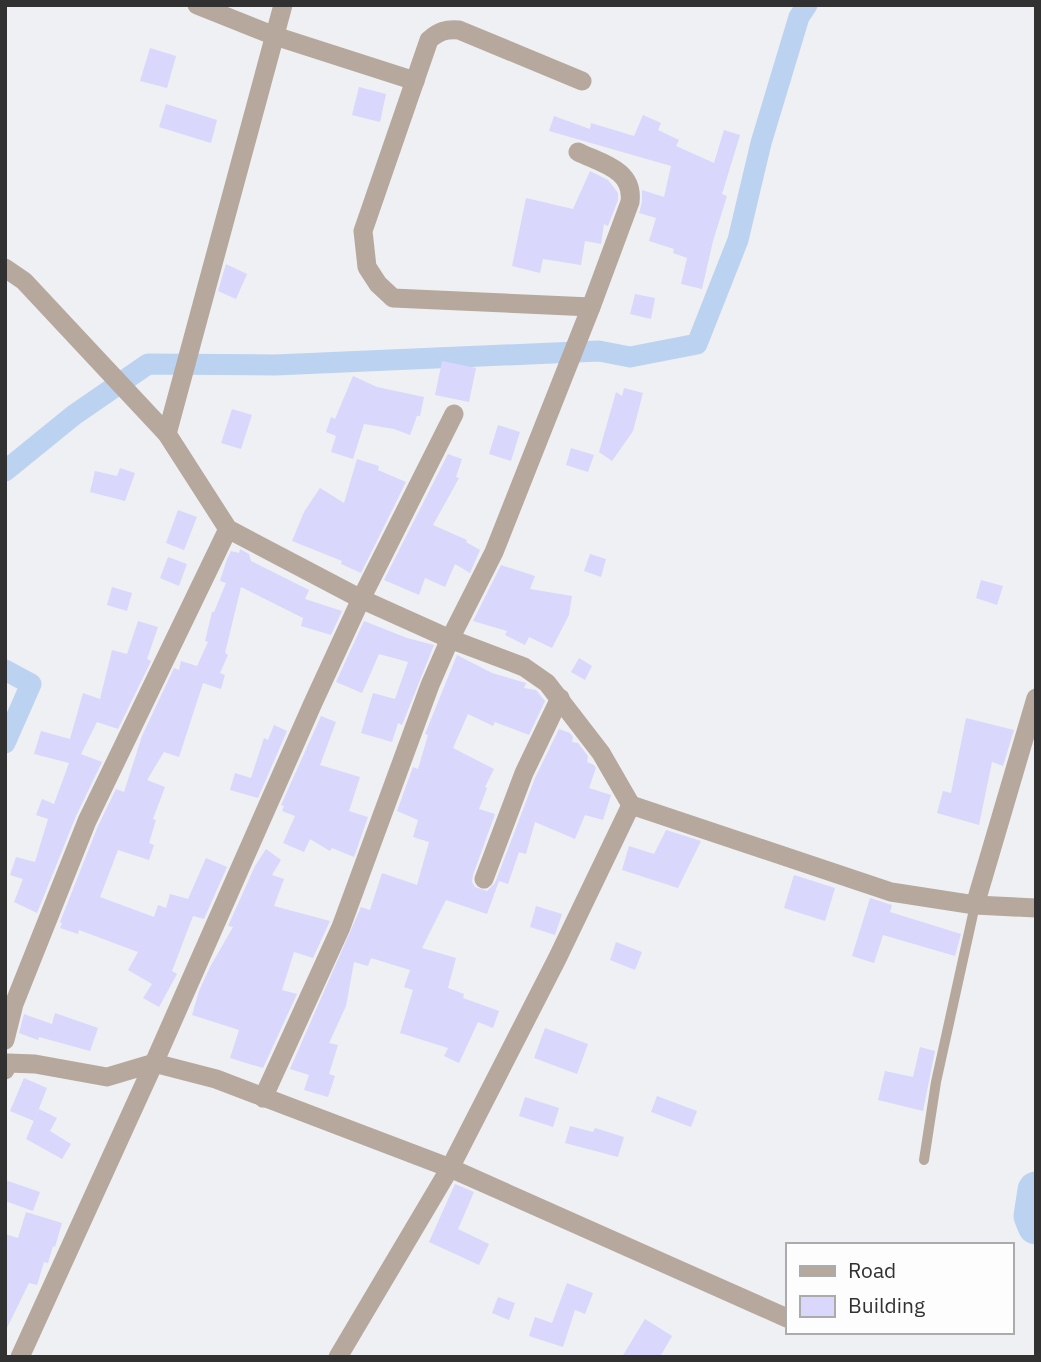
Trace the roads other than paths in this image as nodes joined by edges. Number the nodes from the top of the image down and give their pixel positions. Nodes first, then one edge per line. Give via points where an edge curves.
1 (198, 5) edge
2 (283, 5) edge
3 (275, 36) junction
4 (415, 80) junction
5 (582, 81) dead end
6 (578, 152) dead end
7 (5, 268) edge
8 (591, 307) junction
9 (454, 414) dead end
10 (167, 434) junction
11 (228, 529) junction
12 (361, 599) junction
13 (450, 639) junction
14 (560, 698) junction
15 (1036, 698) edge
16 (631, 805) junction
17 (484, 879) dead end
18 (975, 905) junction
19 (1036, 908) edge
20 (5, 1040) edge
21 (6, 1060) edge
22 (154, 1063) junction
23 (262, 1098) junction
24 (924, 1160) dead end
25 (450, 1168) junction
26 (786, 1318) edge
27 (20, 1357) edge
28 (338, 1357) edge

1 - 3 street
2 - 3 street
3 - 4 street
3 - 10 street
4 - 5 street via 429,40 447,29
4 - 8 street via 363,231 367,267 378,284 393,298
6 - 8 street via 618,171 632,189
7 - 10 street via 24,281
8 - 13 street via 494,552
9 - 12 street
10 - 11 street
11 - 12 street
11 - 20 street via 88,821 14,1004
12 - 13 street
12 - 22 street
13 - 14 street via 524,667
13 - 23 street via 341,927
14 - 16 street via 601,753
14 - 17 street via 524,773
15 - 18 street
16 - 18 street via 891,892
16 - 25 street
18 - 19 street
18 - 24 lane via 936,1082
21 - 22 street via 107,1077
22 - 23 street via 216,1079
22 - 27 street
23 - 25 street
25 - 26 street
25 - 28 street

